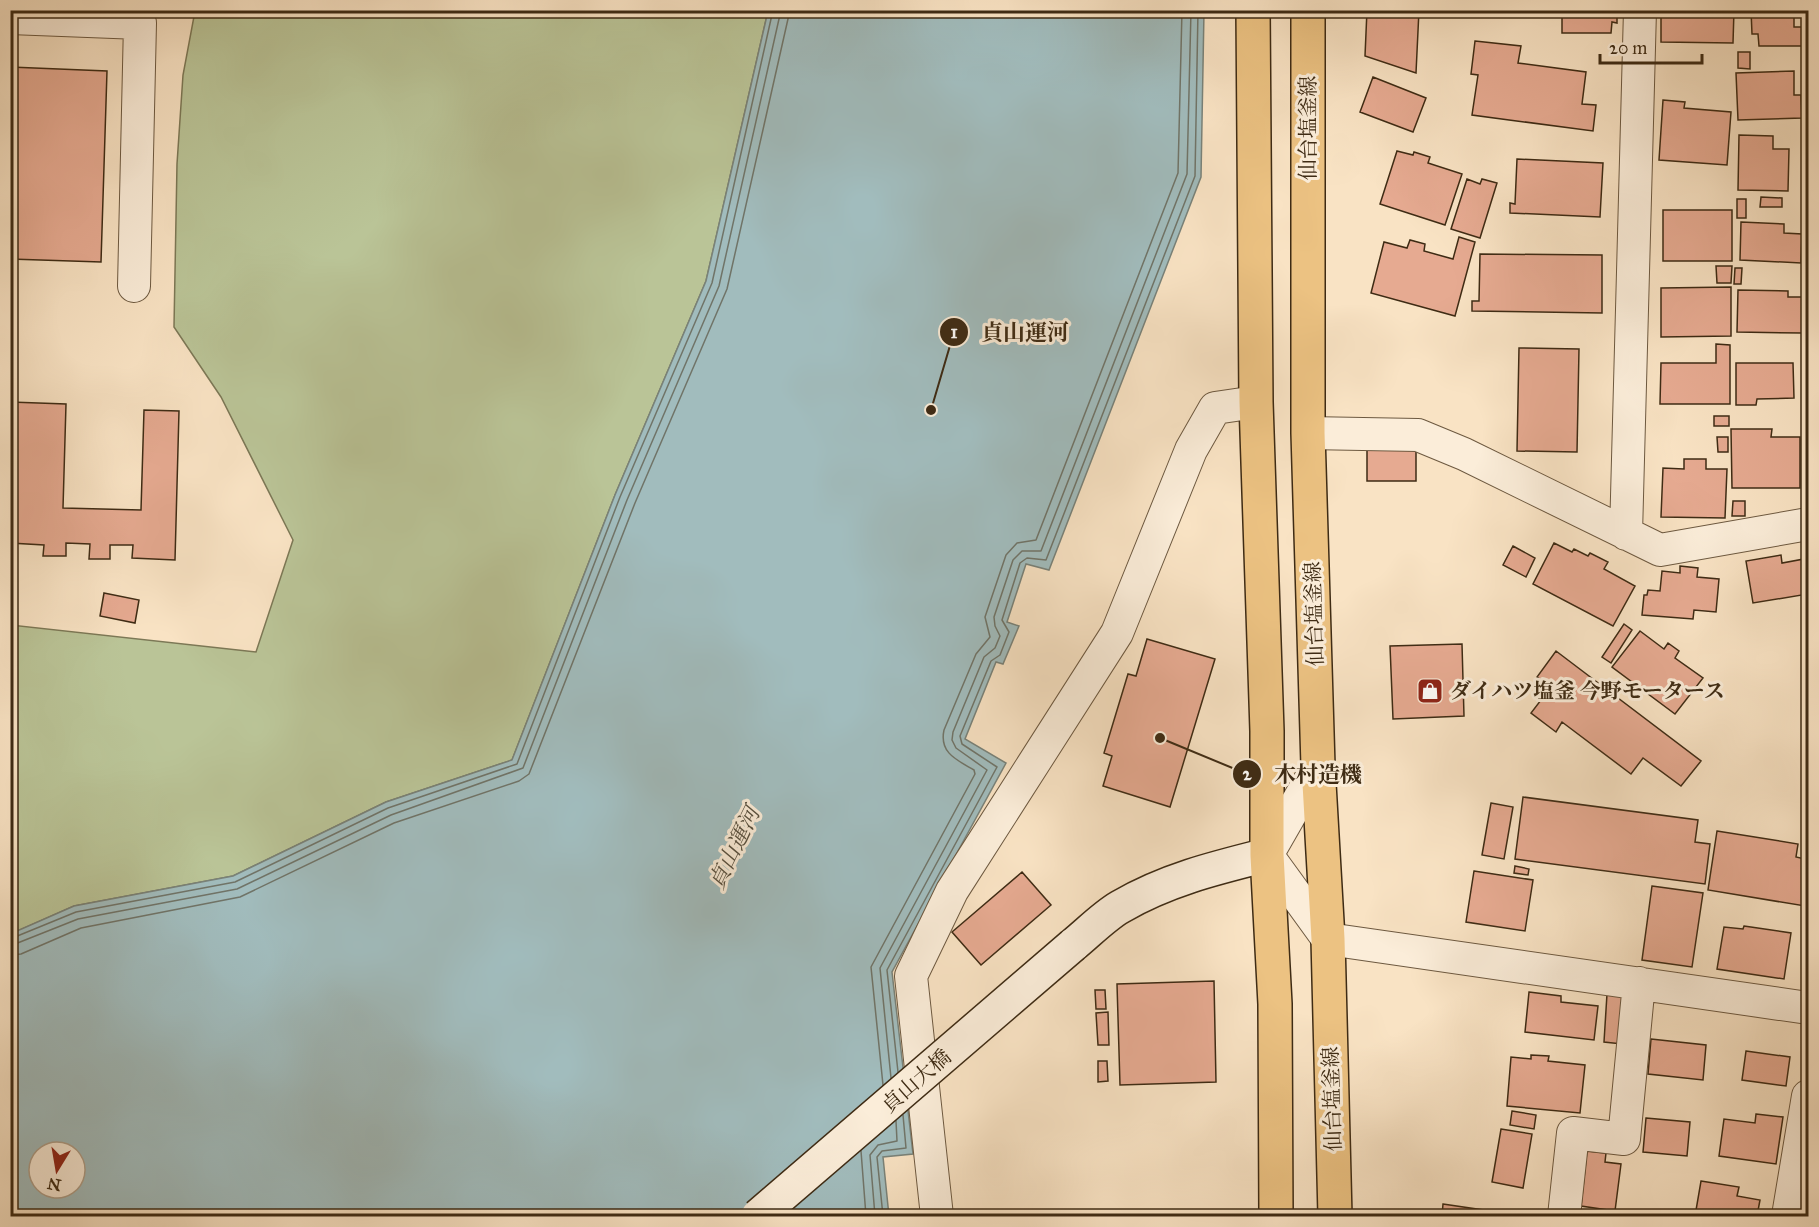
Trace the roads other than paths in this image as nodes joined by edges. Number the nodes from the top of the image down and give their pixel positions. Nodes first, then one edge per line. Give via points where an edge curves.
1 (1253, 10) edge
2 (1308, 10) edge
3 (1640, 10) edge
4 (10, 18) edge
5 (134, 285) dead end
6 (1256, 402) junction
7 (1308, 433) junction
8 (1809, 524) edge
9 (1626, 534) junction
10 (1318, 766) junction
11 (1267, 855) junction
12 (1328, 939) junction
13 (1639, 983) junction
14 (1809, 1008) edge
15 (1809, 1096) edge
16 (1801, 1182) edge
17 (758, 1216) edge
18 (937, 1216) edge
19 (1276, 1216) edge
20 (1335, 1216) edge
21 (1564, 1216) edge
22 (1788, 1216) edge

1 - 6 main road
2 - 7 main road, 仙台塩釜線
3 - 9 street
4 - 5 street via 140,23
6 - 11 main road
6 - 18 street via 1215,408 1191,450 1117,633 952,891 911,976
7 - 9 street via 1419,435
7 - 10 main road, 仙台塩釜線
8 - 9 street via 1660,550
10 - 11 street
10 - 12 main road, 仙台塩釜線
11 - 12 street
11 - 17 street, 貞山大橋, bridge via 1190,874 1118,908
11 - 19 main road via 1275,1004
12 - 13 street
12 - 20 main road, 仙台塩釜線
13 - 14 street
13 - 21 street via 1624,1139 1573,1133
15 - 16 street
16 - 22 street

